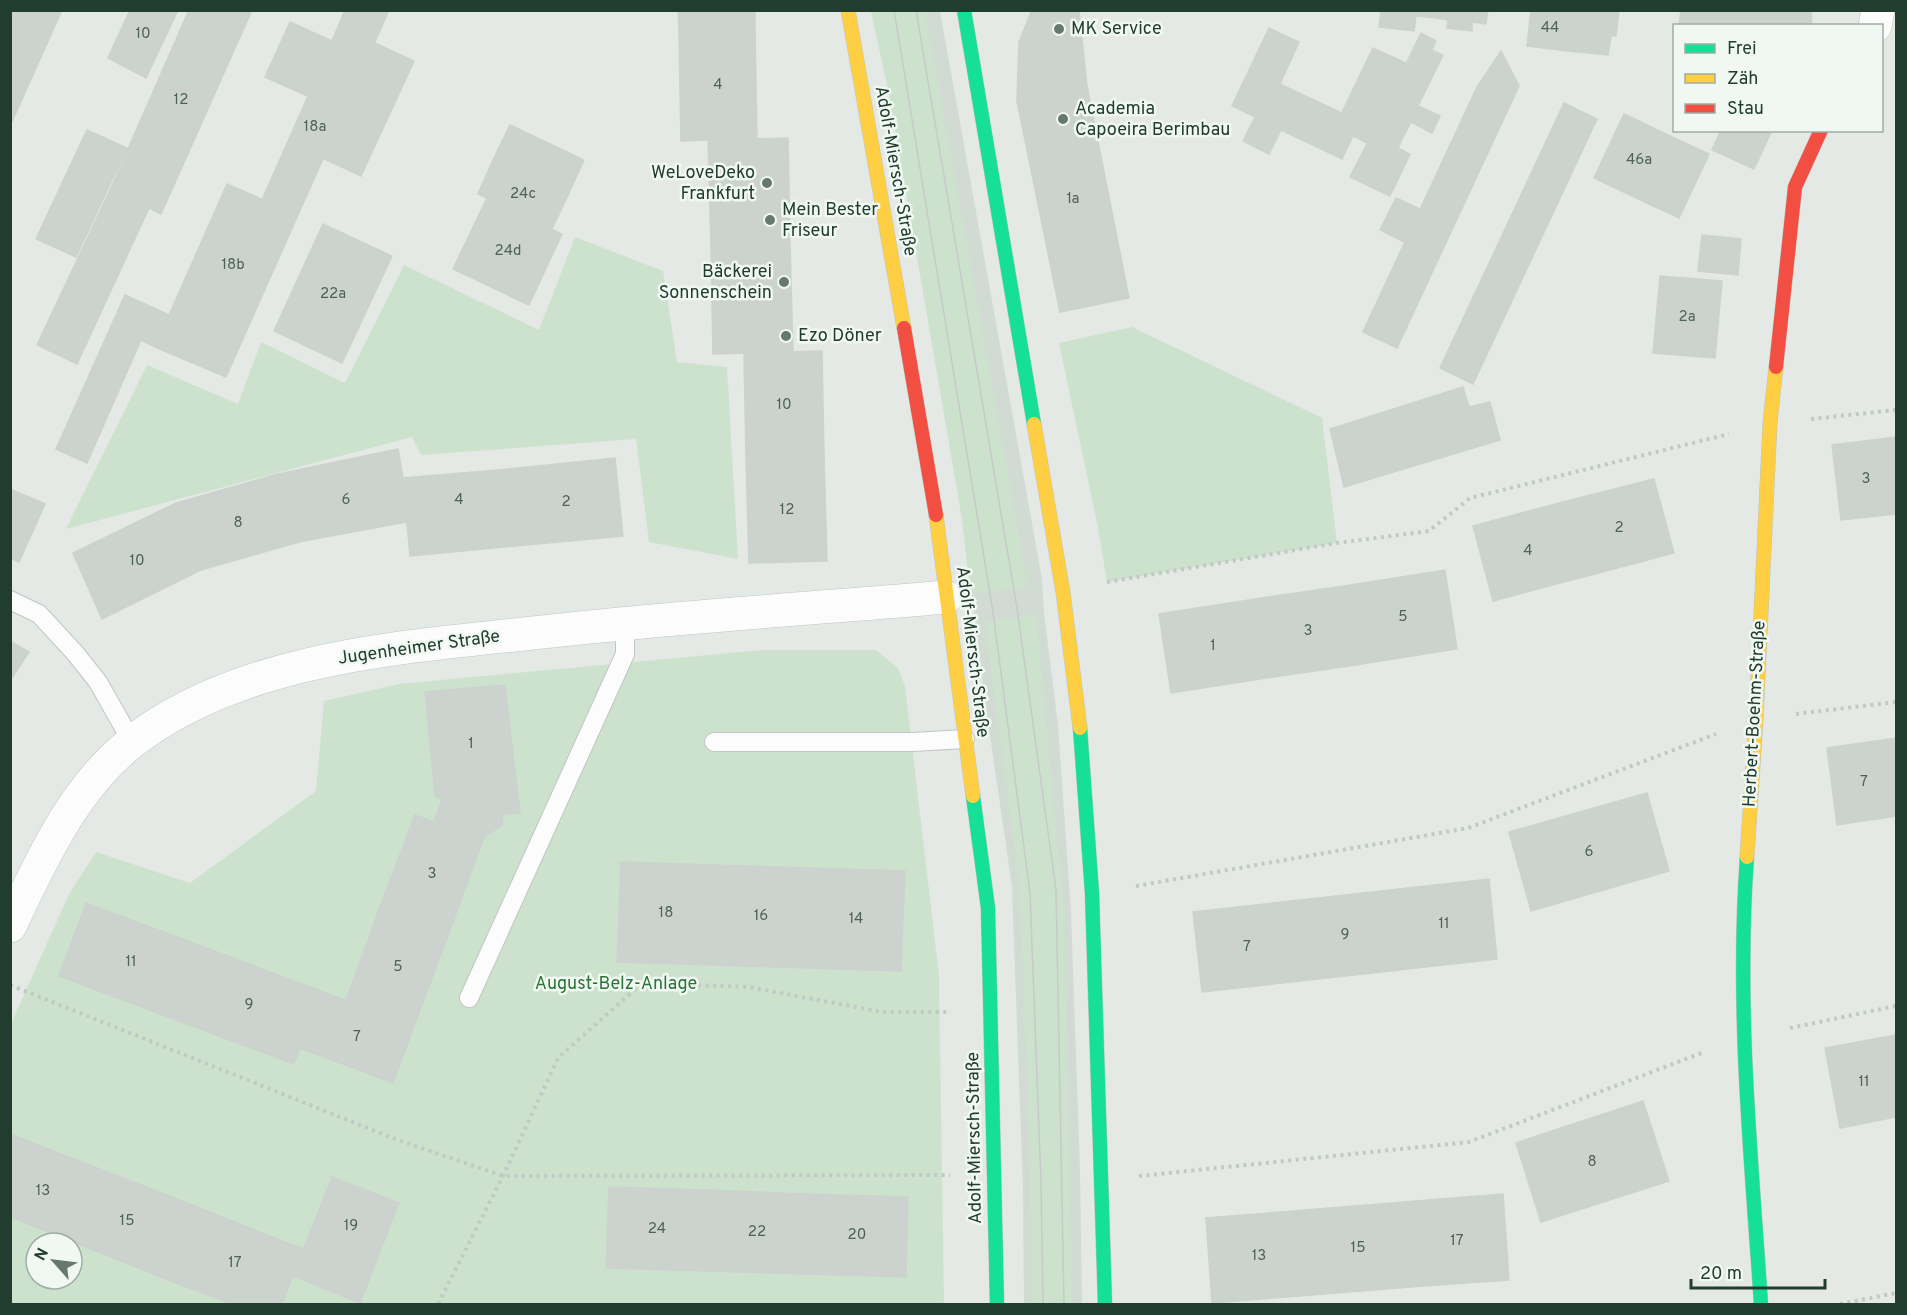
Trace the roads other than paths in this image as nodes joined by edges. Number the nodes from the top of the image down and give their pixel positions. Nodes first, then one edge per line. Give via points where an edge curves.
1 (848, 10) edge
2 (964, 10) edge
3 (1820, 132) edge
4 (946, 597) junction
5 (10, 600) edge
6 (625, 622) junction
7 (965, 739) junction
8 (132, 742) junction
9 (714, 742) dead end
10 (10, 926) edge
11 (469, 998) dead end
12 (997, 1305) edge
13 (1105, 1305) edge
14 (1761, 1305) edge

1 - 4 main road, Adolf-Miersch-Straße via 934,495
2 - 13 main road via 1063,592 1080,723 1092,893
3 - 14 main road, Herbert-Boehm-Straße via 1795,188 1770,423 1743,909 1743,1038
4 - 6 street, Jugenheimer Straße
4 - 7 main road, Adolf-Miersch-Straße
5 - 8 lane via 39,614 75,652 98,682
6 - 8 street, Jugenheimer Straße via 438,643 282,672 220,691 174,714
6 - 11 lane via 625,654
7 - 9 lane
7 - 12 main road, Adolf-Miersch-Straße via 988,908
8 - 10 street, Jugenheimer Straße via 102,771 69,814

